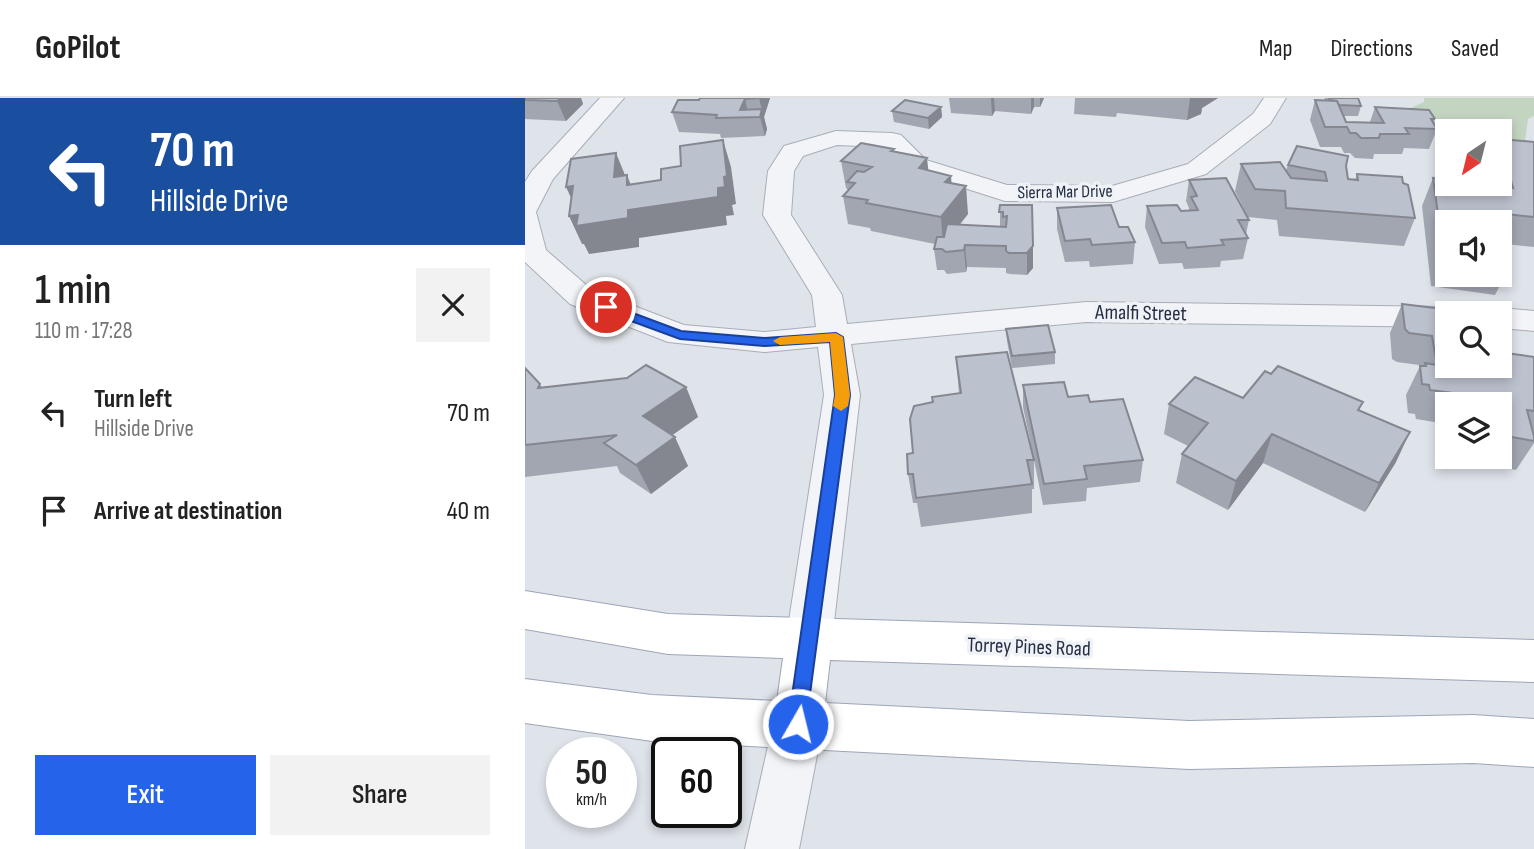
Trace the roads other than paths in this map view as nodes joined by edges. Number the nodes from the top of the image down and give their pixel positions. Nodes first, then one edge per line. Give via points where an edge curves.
1 (613, 98) edge
2 (1275, 98) edge
3 (525, 208) edge
4 (525, 216) edge
5 (1435, 317) edge
6 (1512, 319) edge
7 (1534, 321) edge
8 (836, 337) junction
9 (525, 610) edge
10 (809, 640) junction
11 (1534, 661) edge
12 (526, 701) edge
13 (798, 724) junction
14 (1534, 743) edge
15 (772, 849) edge

1 - 3 street via 541,176
2 - 8 street, Sierra Mar Drive via 1262,118 1197,169 1113,194 1005,193 916,165 892,139 836,138 793,151 781,171 777,215 827,295
4 - 8 street, Amalfi Street via 532,253 581,298 680,335 765,342
5 - 8 street, Amalfi Street via 1086,312
6 - 7 street
8 - 10 street, Sierra Mar Drive via 842,395
9 - 10 main road, Torrey Pines Road via 668,634
10 - 11 main road, Torrey Pines Road
10 - 13 main road
12 - 13 main road via 652,718
13 - 14 main road via 1189,745 1473,739
13 - 15 street

